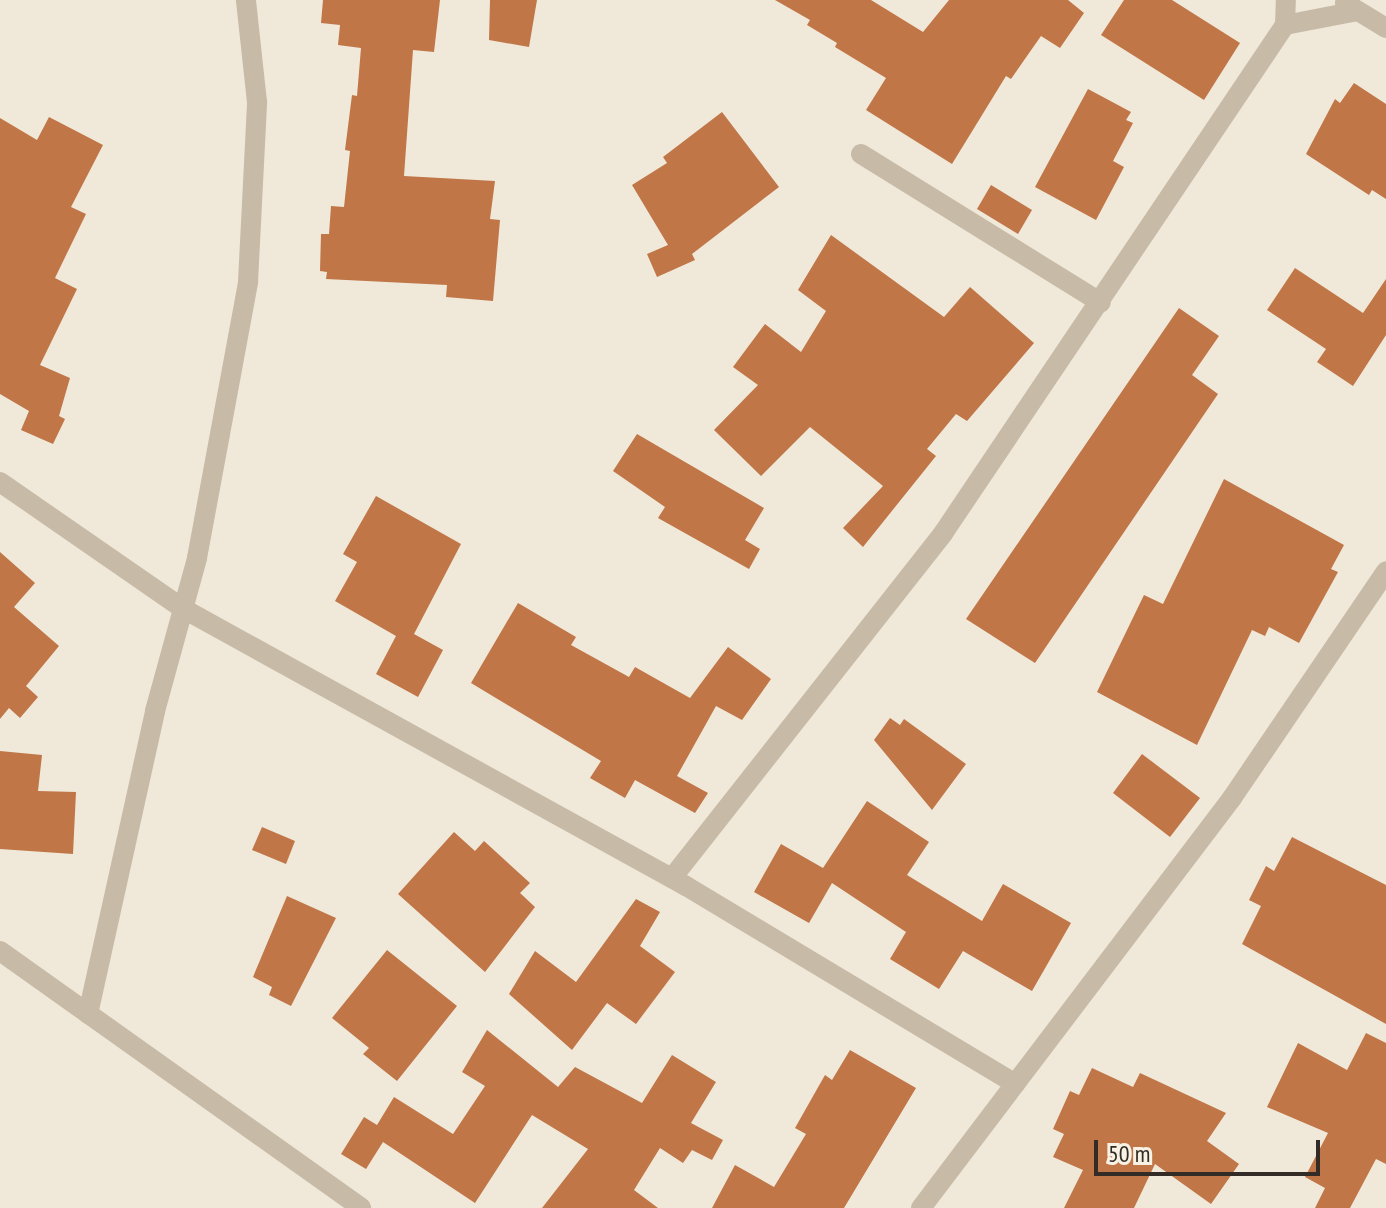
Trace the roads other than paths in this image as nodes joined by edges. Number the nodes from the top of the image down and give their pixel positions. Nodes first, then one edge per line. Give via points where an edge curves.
1 (246, 0) edge
2 (1286, 0) edge
3 (1349, 5) edge
4 (1285, 25) junction
5 (1386, 28) edge
6 (861, 154) dead end
7 (1101, 303) junction
8 (0, 482) edge
9 (1386, 571) edge
10 (182, 608) junction
11 (672, 878) junction
12 (0, 951) edge
13 (88, 1014) junction
14 (1015, 1084) junction
15 (361, 1208) edge
16 (921, 1208) edge

1 - 10 street via 257,102 248,282 215,468
2 - 4 street
3 - 4 street
3 - 5 street
4 - 7 street
6 - 7 street
7 - 11 street via 944,532
8 - 10 street
9 - 14 street via 1232,798
10 - 11 street
10 - 13 street
11 - 14 street
12 - 13 street
13 - 15 street
14 - 16 street

